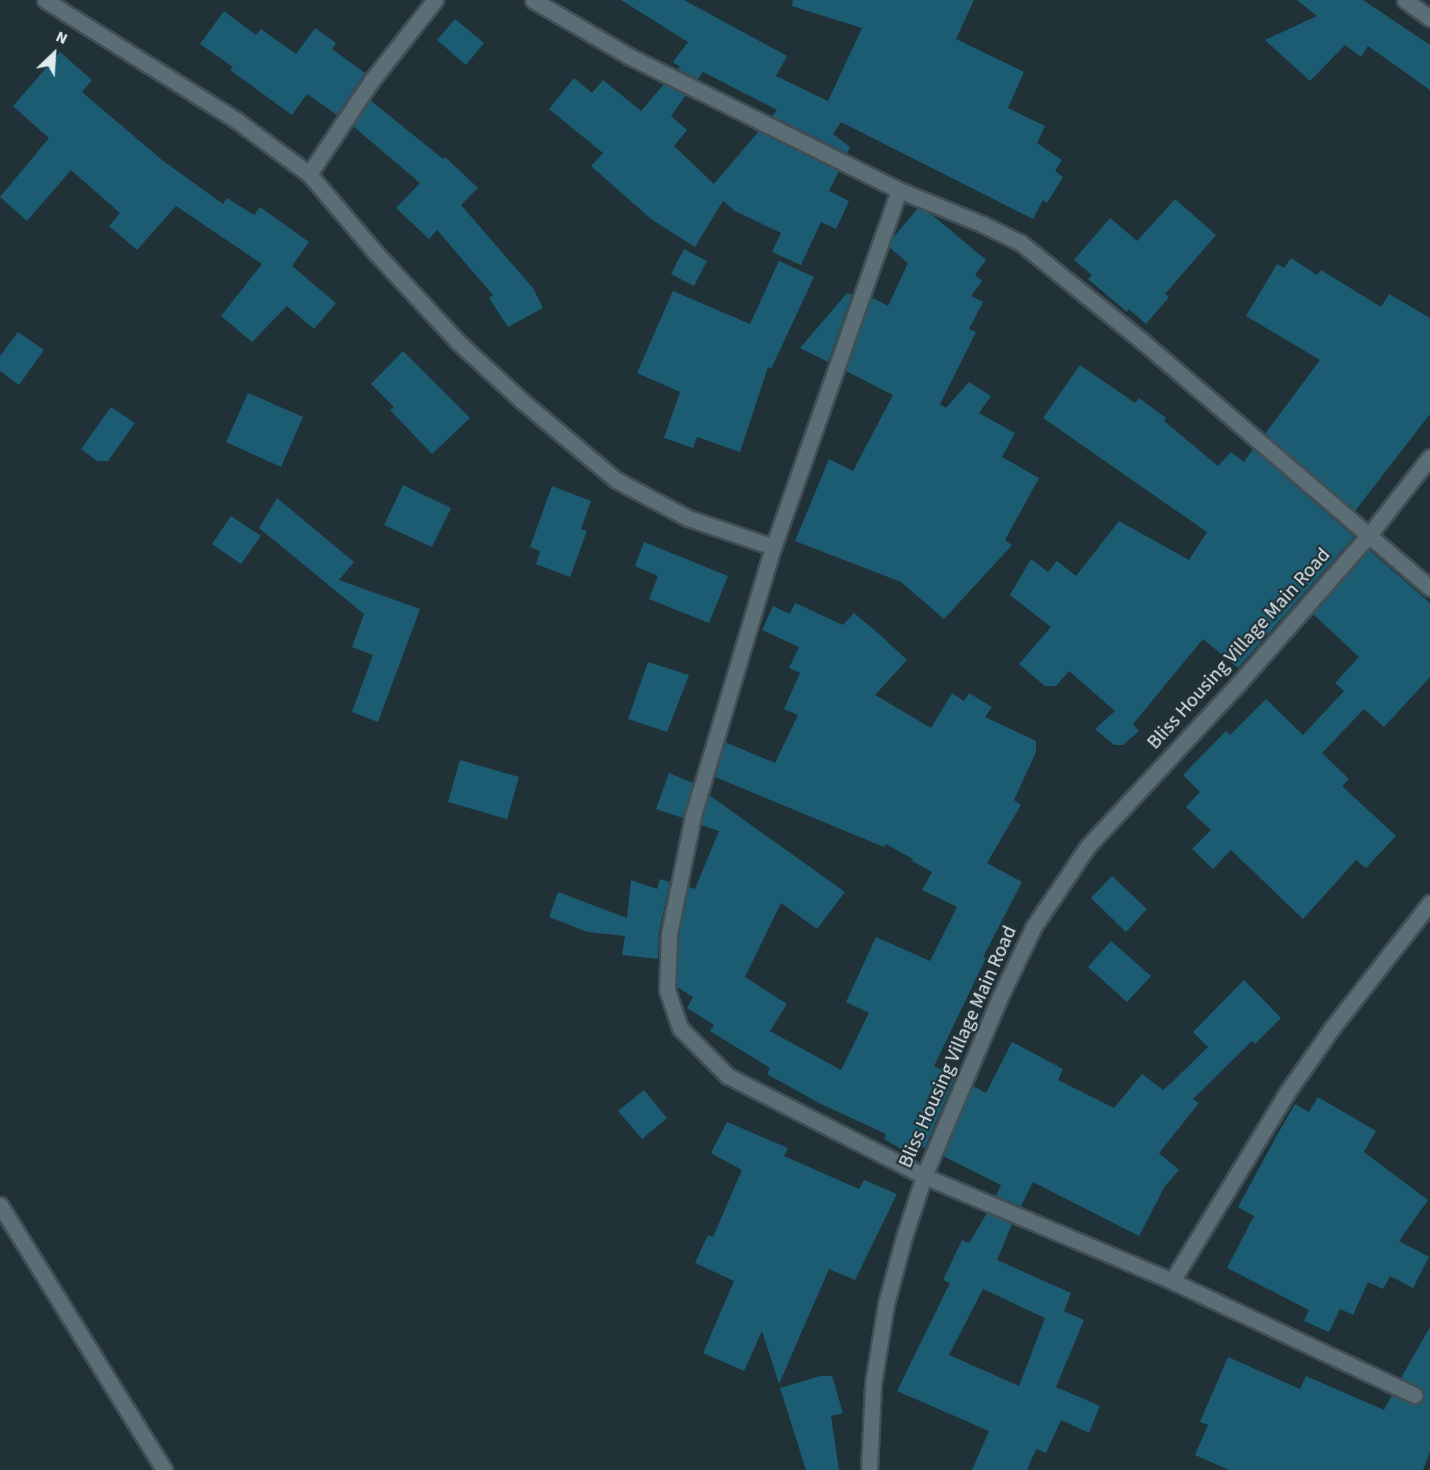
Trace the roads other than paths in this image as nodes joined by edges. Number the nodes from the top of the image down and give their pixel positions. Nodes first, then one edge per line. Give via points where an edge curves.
1 (45, 0) edge
2 (435, 0) edge
3 (533, 0) edge
4 (1405, 0) edge
5 (1430, 18) edge
6 (309, 174) junction
7 (899, 190) junction
8 (1430, 457) edge
9 (1370, 535) junction
10 (773, 547) junction
11 (1430, 588) edge
12 (1430, 903) edge
13 (924, 1176) junction
14 (0, 1205) edge
15 (1172, 1281) junction
16 (1414, 1395) dead end
17 (164, 1470) edge
18 (869, 1470) edge

1 - 6 street via 236,120
2 - 6 street via 372,80
3 - 7 street via 629,56
4 - 5 street
6 - 10 street via 457,341 616,480 688,519
7 - 9 street via 1021,243
7 - 10 street
8 - 9 street, Bliss Housing Village Main Road
9 - 11 street
9 - 13 street, Bliss Housing Village Main Road via 1088,846 1034,926
10 - 13 street via 693,816 669,934 667,990 680,1028 728,1076
12 - 15 street via 1332,1028 1286,1094
13 - 15 street
13 - 18 street, Bliss Housing Village Main Road via 886,1304 873,1384
14 - 17 street
15 - 16 street

